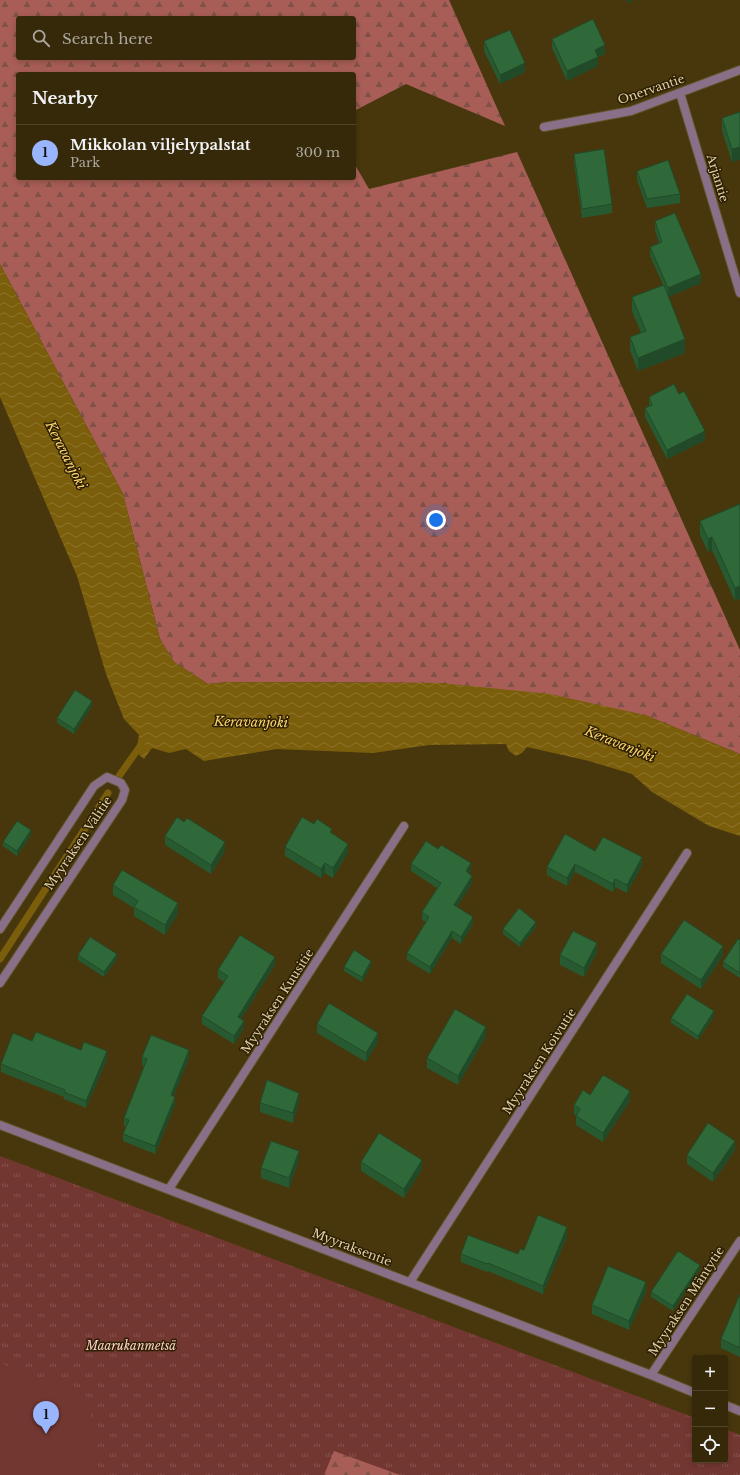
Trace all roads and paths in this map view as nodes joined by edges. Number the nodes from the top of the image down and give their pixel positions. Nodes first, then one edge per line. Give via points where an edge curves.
1 (740, 70) edge
2 (680, 93) junction
3 (544, 127) dead end
4 (740, 293) edge
5 (404, 826) dead end
6 (687, 853) dead end
7 (0, 929) edge
8 (0, 983) edge
9 (0, 1125) edge
10 (169, 1189) junction
11 (740, 1241) edge
12 (410, 1282) junction
13 (651, 1375) junction
14 (692, 1392) edge
15 (728, 1407) edge
16 (740, 1411) edge

1 - 2 street, Onervantie
2 - 3 street, Onervantie via 631,111
2 - 4 street, Arjantie
5 - 10 street, Myyraksen Kuusitie
6 - 12 street, Myyraksen Koivutie
7 - 8 street, Myyraksen Välitie via 94,786 107,777 121,783 125,790 122,800
9 - 10 street, Myyraksentie
10 - 12 street, Myyraksentie
11 - 13 street, Myyraksen Mäntytie
12 - 13 street, Myyraksentie
13 - 14 street, Myyraksentie
15 - 16 street

